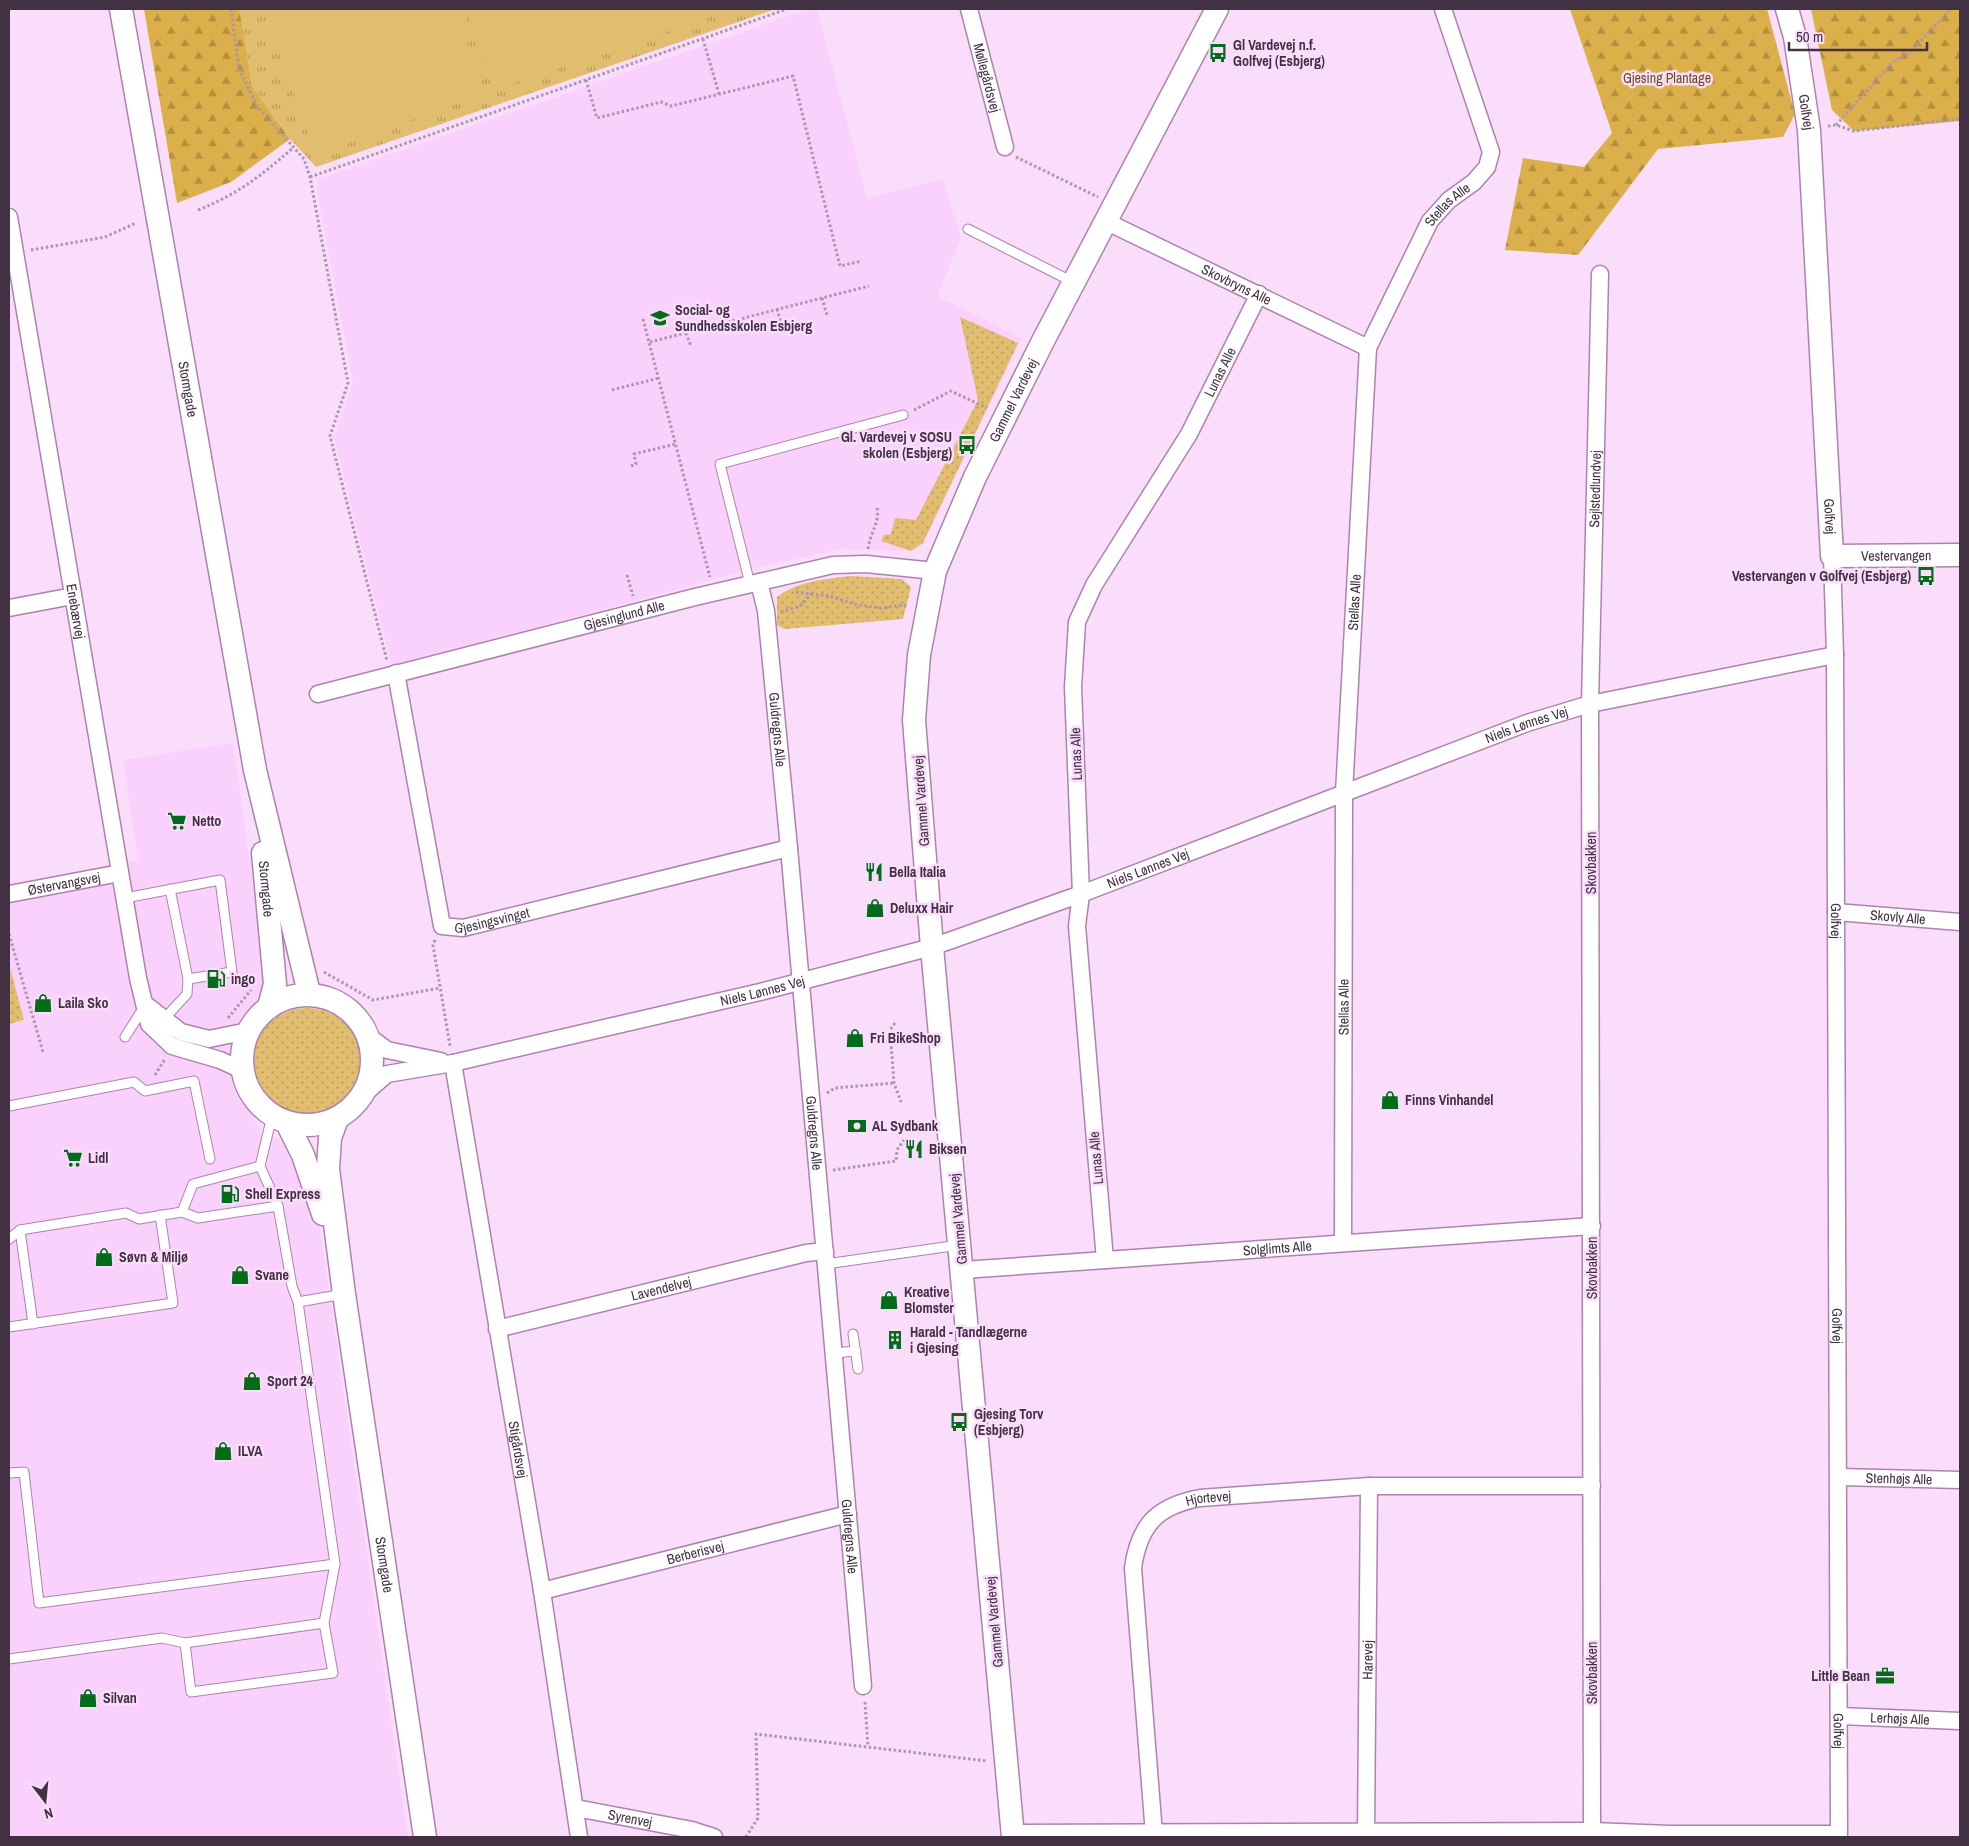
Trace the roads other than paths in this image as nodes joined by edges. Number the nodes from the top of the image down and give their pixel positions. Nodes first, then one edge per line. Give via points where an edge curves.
1 (121, 9) edge
2 (969, 9) edge
3 (1216, 9) edge
4 (1443, 9) edge
5 (1787, 9) edge
6 (1005, 147) road end
7 (1109, 213) junction
8 (9, 217) edge
9 (968, 228) dead end
10 (1600, 274) dead end
11 (1074, 283) junction
12 (1258, 294) junction
13 (1368, 348) junction
14 (903, 415) road end
15 (1960, 555) edge
16 (1832, 556) junction
17 (935, 571) junction
18 (755, 583) junction
19 (73, 596) junction
20 (9, 608) edge
21 (1835, 655) junction
22 (396, 674) junction
23 (318, 694) dead end
24 (1590, 704) junction
25 (255, 770) junction
26 (1344, 793) junction
27 (789, 848) junction
28 (120, 873) junction
29 (170, 889) junction
30 (9, 894) edge
31 (1081, 894) junction
32 (125, 898) junction
33 (1836, 912) junction
34 (1960, 922) edge
35 (932, 948) junction
36 (188, 979) junction
37 (801, 982) junction
38 (309, 993) junction
39 (146, 1004) junction
40 (269, 1006) junction
41 (164, 1019) junction
42 (248, 1031) junction
43 (368, 1036) junction
44 (125, 1037) dead end
45 (453, 1063) junction
46 (242, 1070) junction
47 (364, 1094) junction
48 (9, 1106) edge
49 (336, 1118) junction
50 (280, 1119) junction
51 (210, 1159) dead end
52 (260, 1166) junction
53 (278, 1206) junction
54 (182, 1212) junction
55 (160, 1215) junction
56 (1592, 1226) junction
57 (20, 1230) junction
58 (9, 1239) edge
59 (1343, 1243) junction
60 (960, 1245) junction
61 (825, 1258) junction
62 (1105, 1260) junction
63 (963, 1270) junction
64 (344, 1294) junction
65 (298, 1302) junction
66 (33, 1324) junction
67 (9, 1328) edge
68 (497, 1329) junction
69 (854, 1334) dead end
70 (856, 1351) junction
71 (834, 1354) junction
72 (858, 1369) dead end
73 (9, 1473) edge
74 (1839, 1478) junction
75 (1960, 1480) edge
76 (1370, 1486) junction
77 (1592, 1486) junction
78 (848, 1514) junction
79 (335, 1564) junction
80 (542, 1590) junction
81 (324, 1623) junction
82 (184, 1643) junction
83 (9, 1660) edge
84 (863, 1686) road end
85 (1840, 1716) junction
86 (1960, 1721) edge
87 (576, 1808) junction
88 (1592, 1831) junction
89 (1154, 1834) junction
90 (1220, 1834) edge
91 (1366, 1834) junction
92 (1012, 1835) edge
93 (1670, 1836) edge
94 (1839, 1836) edge
95 (426, 1837) edge
96 (579, 1837) edge
97 (714, 1837) edge

1 - 25 street, Stormgade
2 - 6 street, Møllegårdsvej
3 - 7 street, Gammel Vardevej
4 - 13 street, Stellas Alle via 1491,152 1487,167 1474,182 1449,200 1430,221
5 - 16 street, Golfvej via 1795,37 1809,130
7 - 11 street, Gammel Vardevej
7 - 12 street, Skovbryns Alle
8 - 19 street, Enebærvej
9 - 11 lane
10 - 24 street, Sejlstedlundvej
11 - 17 street, Gammel Vardevej via 975,478
12 - 13 street, Skovbryns Alle
12 - 31 street, Lunas Alle via 1189,434 1094,585 1077,622 1073,687
13 - 26 street, Stellas Alle
14 - 18 lane via 720,464
15 - 16 street, Vestervangen
16 - 21 street, Golfvej
17 - 18 street, Gjesinglund Alle via 866,564 833,565
17 - 35 street, Gammel Vardevej via 919,655 914,720
18 - 22 street, Gjesinglund Alle
18 - 27 street, Guldregns Alle via 766,611
19 - 20 street
19 - 28 street, Enebærvej
21 - 24 street, Niels Lønnes Vej
21 - 33 street, Golfvej
22 - 23 street, Gjesinglund Alle
22 - 27 street, Gjesingsvinget via 442,926 463,928
24 - 26 street, Niels Lønnes Vej via 1527,724
24 - 56 street, Skovbakken
25 - 38 street, Stormgade
25 - 40 street, Stormgade via 275,984
26 - 31 street, Niels Lønnes Vej
26 - 59 street, Stellas Alle
27 - 37 street, Guldregns Alle
28 - 30 street, Østervangsvej
28 - 32 street, Enebærvej
29 - 32 lane
29 - 36 lane
29 - 36 lane via 220,880 232,972
31 - 35 street, Niels Lønnes Vej
31 - 62 street, Lunas Alle via 1077,926
32 - 39 street, Enebærvej via 138,978
33 - 34 street, Skovly Alle
33 - 74 street, Golfvej
35 - 37 street, Niels Lønnes Vej
35 - 60 street, Gammel Vardevej
36 - 41 lane via 187,994
37 - 45 street, Niels Lønnes Vej
37 - 61 street, Guldregns Alle
38 - 40 street via 286,997
38 - 43 street via 326,996 341,1004 357,1018
39 - 41 street
39 - 44 lane
39 - 46 street, Enebærvej via 149,1024 172,1046
40 - 42 street
41 - 42 street via 181,1032 209,1038
42 - 46 street via 242,1052
43 - 45 street, Niels Lønnes Vej via 387,1050
43 - 47 street via 373,1056
45 - 47 street, Niels Lønnes Vej via 387,1074
45 - 68 street, Stigårdsvej
46 - 50 street via 253,1096
47 - 49 street via 352,1108
48 - 51 lane via 134,1082 145,1091 194,1081
49 - 50 street via 318,1126
49 - 64 street, Stormgade via 330,1138 328,1169
50 - 52 lane
50 - 64 street, Stormgade via 303,1155 319,1198
52 - 53 lane
52 - 54 lane via 193,1184
53 - 54 lane via 198,1218
53 - 65 lane via 292,1286
54 - 55 lane
55 - 57 lane via 139,1219 126,1213
55 - 66 lane via 173,1303
56 - 59 street, Solglimts Alle
56 - 77 street, Skovbakken
57 - 58 lane
57 - 66 lane
59 - 62 street, Solglimts Alle
60 - 61 lane
60 - 63 street, Gammel Vardevej
61 - 68 street, Lavendelvej via 806,1253
61 - 71 street, Guldregns Alle
62 - 63 street, Solglimts Alle
63 - 92 street, Gammel Vardevej
64 - 65 lane
64 - 95 street, Stormgade
65 - 79 lane
66 - 67 lane
68 - 80 street, Stigårdsvej
69 - 70 lane
70 - 71 lane
70 - 72 lane
71 - 78 street, Guldregns Alle
73 - 79 lane via 24,1472 39,1603
74 - 75 street, Stenhøjs Alle
74 - 85 street, Golfvej
76 - 77 street, Hjortevej
76 - 89 street, Hjortevej via 1178,1502 1160,1512 1145,1528 1136,1547 1133,1568
76 - 91 street, Harevej
77 - 88 street, Skovbakken
78 - 80 street, Berberisvej
78 - 84 street, Guldregns Alle
79 - 81 lane
80 - 87 street, Stigårdsvej
81 - 82 lane
81 - 82 lane via 333,1672 191,1692
82 - 83 lane via 162,1638
85 - 86 street, Lerhøjs Alle
85 - 94 street, Golfvej
87 - 96 street, Stigårdsvej
87 - 97 street, Syrenvej
88 - 91 street
88 - 93 street
89 - 90 street
89 - 92 street
90 - 91 street
93 - 94 street

